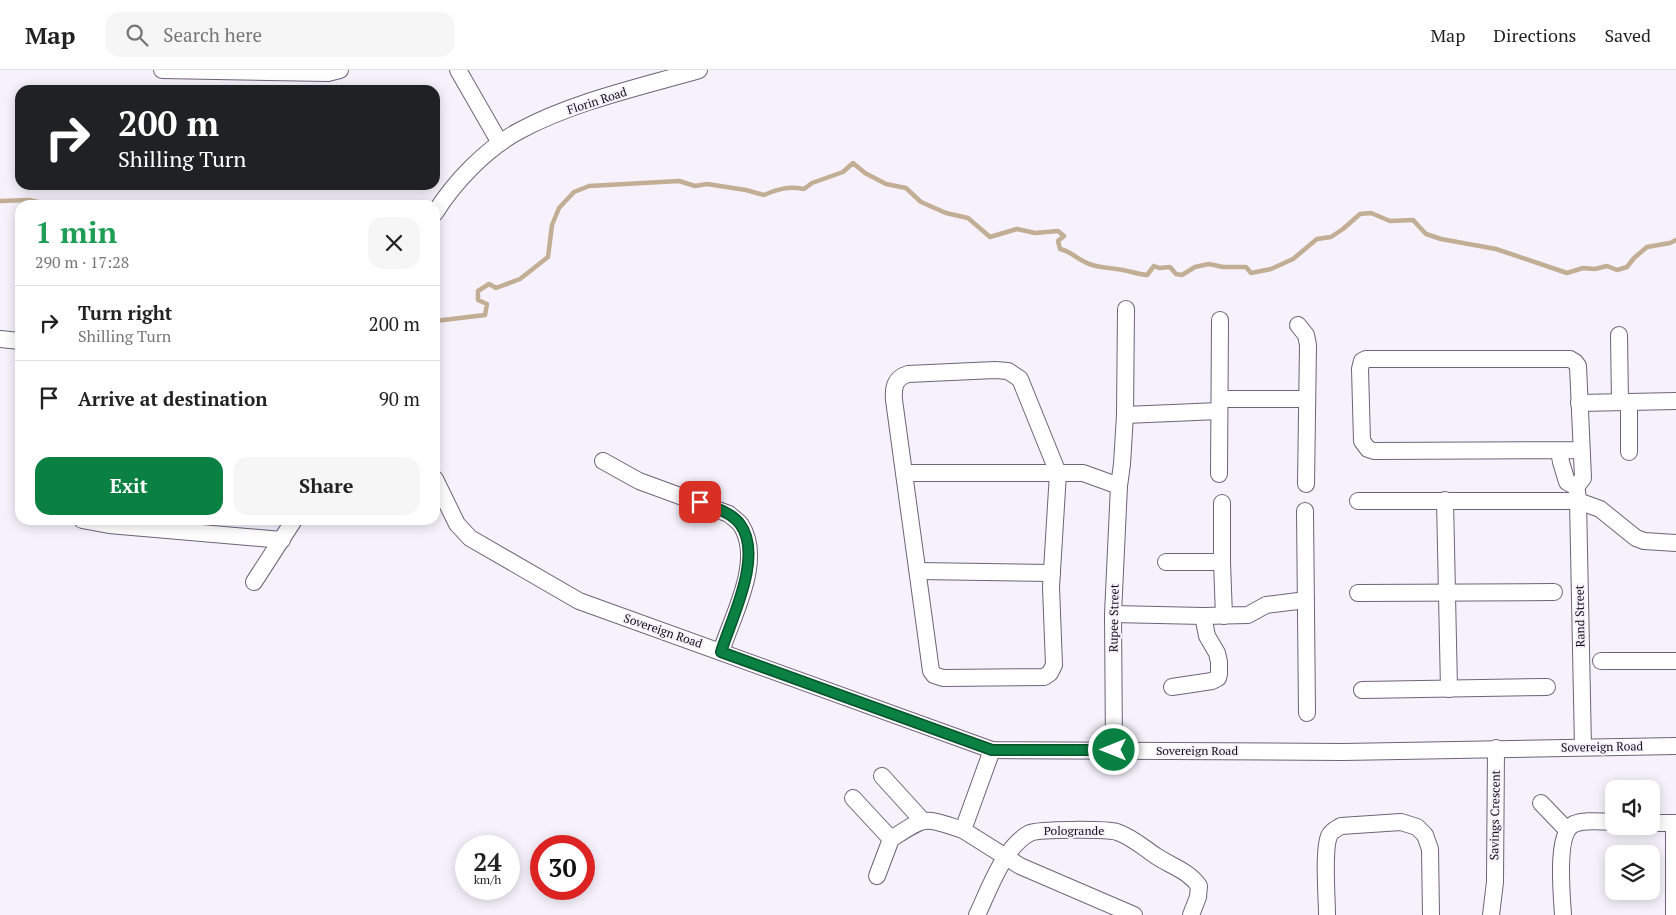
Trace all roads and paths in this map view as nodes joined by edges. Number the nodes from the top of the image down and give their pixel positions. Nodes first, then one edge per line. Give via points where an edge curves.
1 (162, 70) edge
2 (340, 70) edge
3 (458, 70) edge
4 (698, 70) edge
5 (224, 71) edge
6 (500, 143) junction
7 (440, 207) edge
8 (1126, 309) dead end
9 (1220, 320) dead end
10 (1298, 325) dead end
11 (1619, 335) dead end
12 (0, 339) edge
13 (15, 340) edge
14 (1307, 399) junction
15 (1676, 401) edge
16 (1579, 402) junction
17 (1624, 402) junction
18 (1219, 405) junction
19 (1125, 415) junction
20 (1581, 450) junction
21 (1559, 451) junction
22 (1629, 452) dead end
23 (603, 462) dead end
24 (904, 473) junction
25 (1058, 473) junction
26 (1219, 474) dead end
27 (1306, 484) dead end
28 (1119, 486) junction
29 (440, 489) edge
30 (1577, 494) junction
31 (1445, 500) junction
32 (1358, 501) dead end
33 (1222, 503) dead end
34 (1305, 511) dead end
35 (109, 525) edge
36 (291, 525) edge
37 (282, 540) junction
38 (1676, 543) edge
39 (1166, 562) dead end
40 (1222, 562) junction
41 (918, 571) junction
42 (1052, 573) junction
43 (254, 582) dead end
44 (1554, 592) dead end
45 (1358, 593) dead end
46 (1447, 593) junction
47 (1306, 600) junction
48 (1113, 614) junction
49 (1203, 616) junction
50 (1224, 616) junction
51 (721, 652) junction
52 (1601, 661) dead end
53 (1676, 661) edge
54 (1172, 687) dead end
55 (1547, 687) dead end
56 (1448, 689) junction
57 (1362, 690) dead end
58 (1306, 713) dead end
59 (1583, 746) junction
60 (1676, 746) edge
61 (1496, 748) junction
62 (992, 750) junction
63 (1114, 750) junction
64 (882, 776) dead end
65 (853, 798) dead end
66 (1540, 803) dead end
67 (922, 820) junction
68 (1605, 822) edge
69 (1660, 823) edge
70 (1675, 823) edge
71 (963, 830) junction
72 (1567, 830) junction
73 (891, 839) junction
74 (1005, 858) junction
75 (877, 876) dead end
76 (1495, 882) junction
77 (977, 915) edge
78 (1134, 915) edge
79 (1191, 915) edge
80 (1327, 915) edge
81 (1431, 915) edge
82 (1491, 915) edge
83 (1499, 915) edge
84 (1563, 915) edge
85 (1674, 915) edge

1 - 5 street
2 - 5 street via 328,74
3 - 6 street
4 - 6 street, Florin Road via 560,112
6 - 7 street via 472,167
8 - 19 street, Rupee Street
9 - 18 street
10 - 14 street via 1306,335 1308,345
11 - 17 street
12 - 13 street
14 - 18 street
14 - 27 street
15 - 17 street
16 - 17 street
16 - 20 street, Rand Street
16 - 21 street, Rand Street via 1578,366 1570,359 1362,361 1362,441 1368,449
17 - 22 street
18 - 19 street
18 - 26 street
19 - 28 street, Rupee Street
20 - 21 street
20 - 30 street, Rand Street via 1583,478
21 - 30 street via 1568,482
23 - 51 street via 639,481 729,514 740,524 749,559 747,577
24 - 25 street
24 - 25 street via 894,400 897,380 908,374 995,370 1008,371 1020,379
24 - 41 street
25 - 28 street via 1083,473
25 - 42 street
28 - 48 street, Rupee Street
29 - 51 street, Sovereign Road via 457,524 470,538 579,601
30 - 31 street
30 - 38 street via 1636,538
30 - 59 street, Rand Street
31 - 32 street
31 - 46 street
33 - 40 street
34 - 47 street
35 - 37 street
36 - 37 street
37 - 43 street
39 - 40 street
40 - 50 street
41 - 42 street
41 - 42 street via 931,671 943,678 1044,677 1050,673 1054,665
44 - 46 street
45 - 46 street
46 - 56 street
47 - 50 street via 1266,605 1248,615
47 - 58 street
48 - 49 street
48 - 63 street, Rupee Street
49 - 50 street
49 - 54 street via 1207,636 1217,653 1218,678
51 - 62 street, Sovereign Road
52 - 53 street
55 - 56 street
56 - 57 street
59 - 60 street, Sovereign Road
59 - 61 street, Sovereign Road
61 - 63 street, Sovereign Road via 1343,752
61 - 76 street, Savings Crescent
62 - 63 street, Sovereign Road
62 - 71 street
64 - 67 street
65 - 73 street
66 - 72 street
67 - 71 street via 934,820
67 - 73 street
68 - 72 street via 1584,822
69 - 70 street
70 - 85 street
71 - 74 street
72 - 84 street via 1562,842
73 - 75 street
74 - 77 street, Pologrande
74 - 78 street
74 - 79 street, Pologrande via 1024,838 1037,831 1117,832 1195,880 1199,892
76 - 82 street, Savings Crescent
76 - 83 street, Savings Crescent
80 - 81 street via 1329,835 1341,826 1401,822 1417,827 1425,835 1430,849

